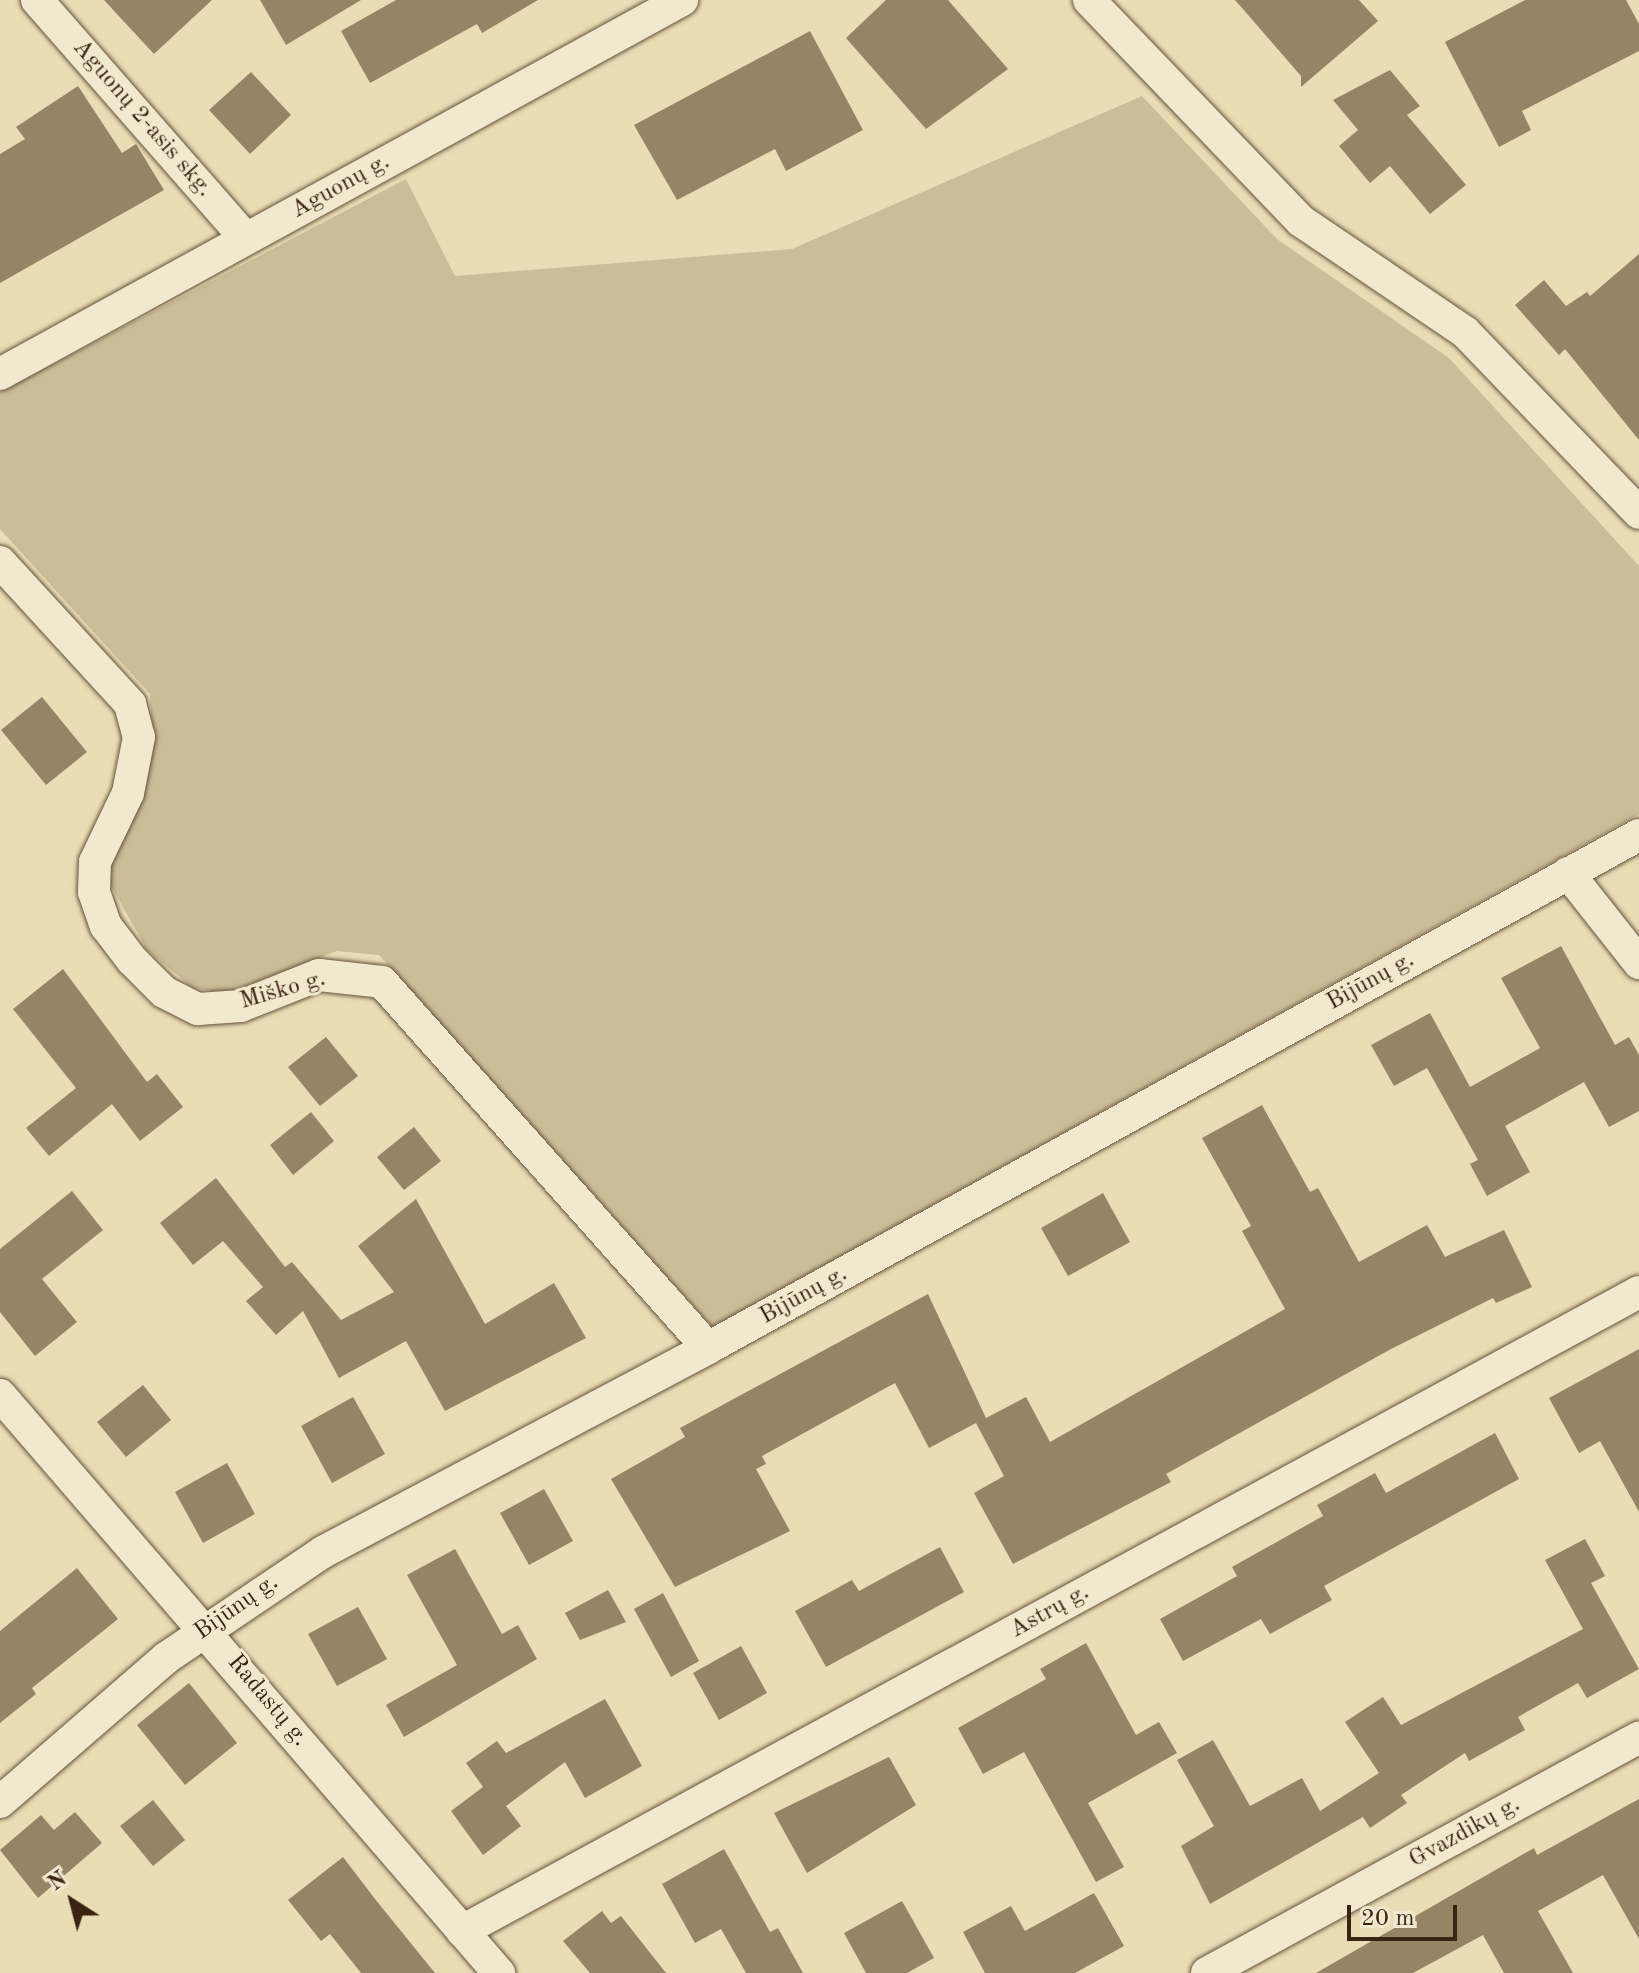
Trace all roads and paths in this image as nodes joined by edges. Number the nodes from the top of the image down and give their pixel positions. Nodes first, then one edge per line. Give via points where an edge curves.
1 (37, 0) edge
2 (682, 0) edge
3 (1089, 0) edge
4 (246, 239) junction
5 (0, 374) edge
6 (1639, 513) edge
7 (0, 562) edge
8 (1639, 835) edge
9 (1568, 873) junction
10 (1639, 963) edge
11 (1639, 1292) edge
12 (708, 1348) junction
13 (0, 1395) edge
14 (206, 1629) junction
15 (1639, 1737) edge
16 (0, 1802) edge
17 (462, 1931) junction
18 (499, 1973) edge
19 (1207, 1973) edge

1 - 4 street, Aguonų 2-asis skg.
2 - 4 street, Aguonų g.
3 - 6 street via 1301,221 1465,332
4 - 5 street, Aguonų g.
7 - 12 street, Miško g. via 130,704 139,737 128,793 95,862 94,892 106,926 132,960 164,992 198,1009 241,1006 319,975 382,982
8 - 9 street, Bijūnų g.
9 - 10 street
9 - 12 street, Bijūnų g.
11 - 17 street, Astrų g.
12 - 14 street, Bijūnų g. via 323,1552
13 - 14 street, Radastų g.
14 - 16 street, Bijūnų g.
14 - 17 street, Radastų g.
15 - 19 street, Gvazdikų g.
17 - 18 street, Radastų g.

